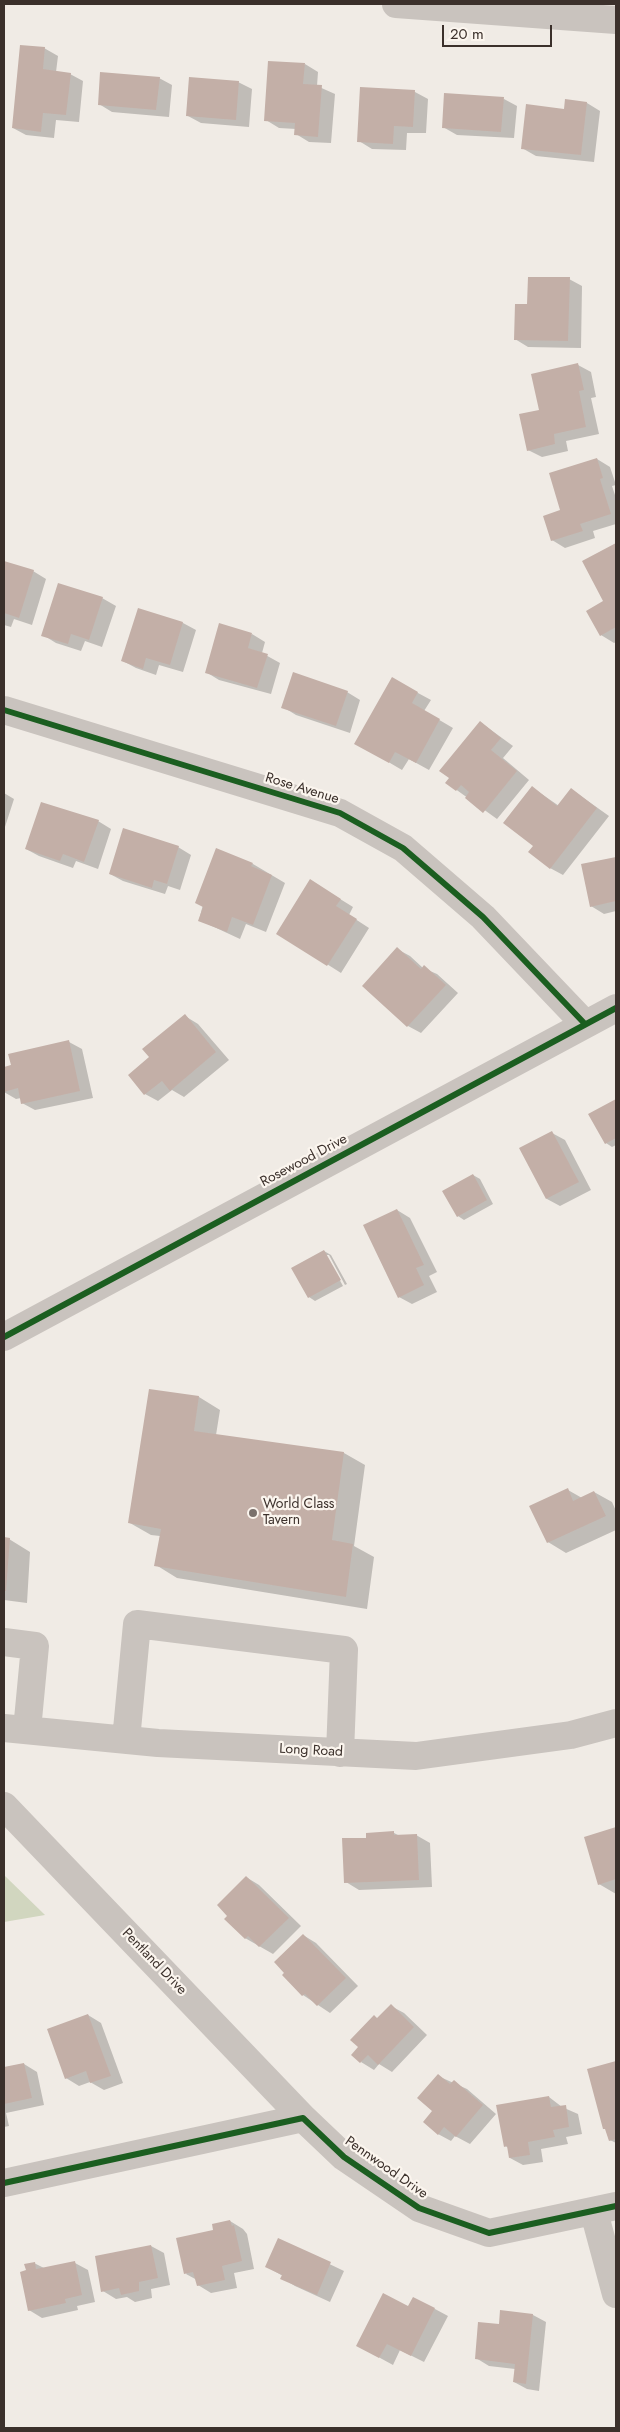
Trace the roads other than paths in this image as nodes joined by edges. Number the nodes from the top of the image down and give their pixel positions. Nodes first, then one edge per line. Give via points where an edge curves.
1 (396, 4) edge
2 (616, 20) edge
3 (4, 710) edge
4 (616, 1008) edge
5 (585, 1024) junction
6 (4, 1335) edge
7 (4, 1642) edge
8 (616, 1723) edge
9 (15, 1729) edge
10 (126, 1740) junction
11 (340, 1753) junction
12 (4, 1806) edge
13 (303, 2118) junction
14 (4, 2183) edge
15 (605, 2209) edge
16 (616, 2294) edge

1 - 2 street
3 - 5 street, Rose Avenue via 340,813 403,848 483,917
4 - 5 street, Rosewood Drive
5 - 6 street, Rosewood Drive
7 - 9 street via 35,1646
8 - 11 street, Long Road via 571,1735 416,1756
9 - 10 street, Long Road
10 - 11 street, Long Road
10 - 11 street via 137,1624 344,1650
12 - 13 street, Pentland Drive
13 - 14 street
13 - 15 street, Pennwood Drive via 344,2157 419,2208 489,2233
15 - 16 street

